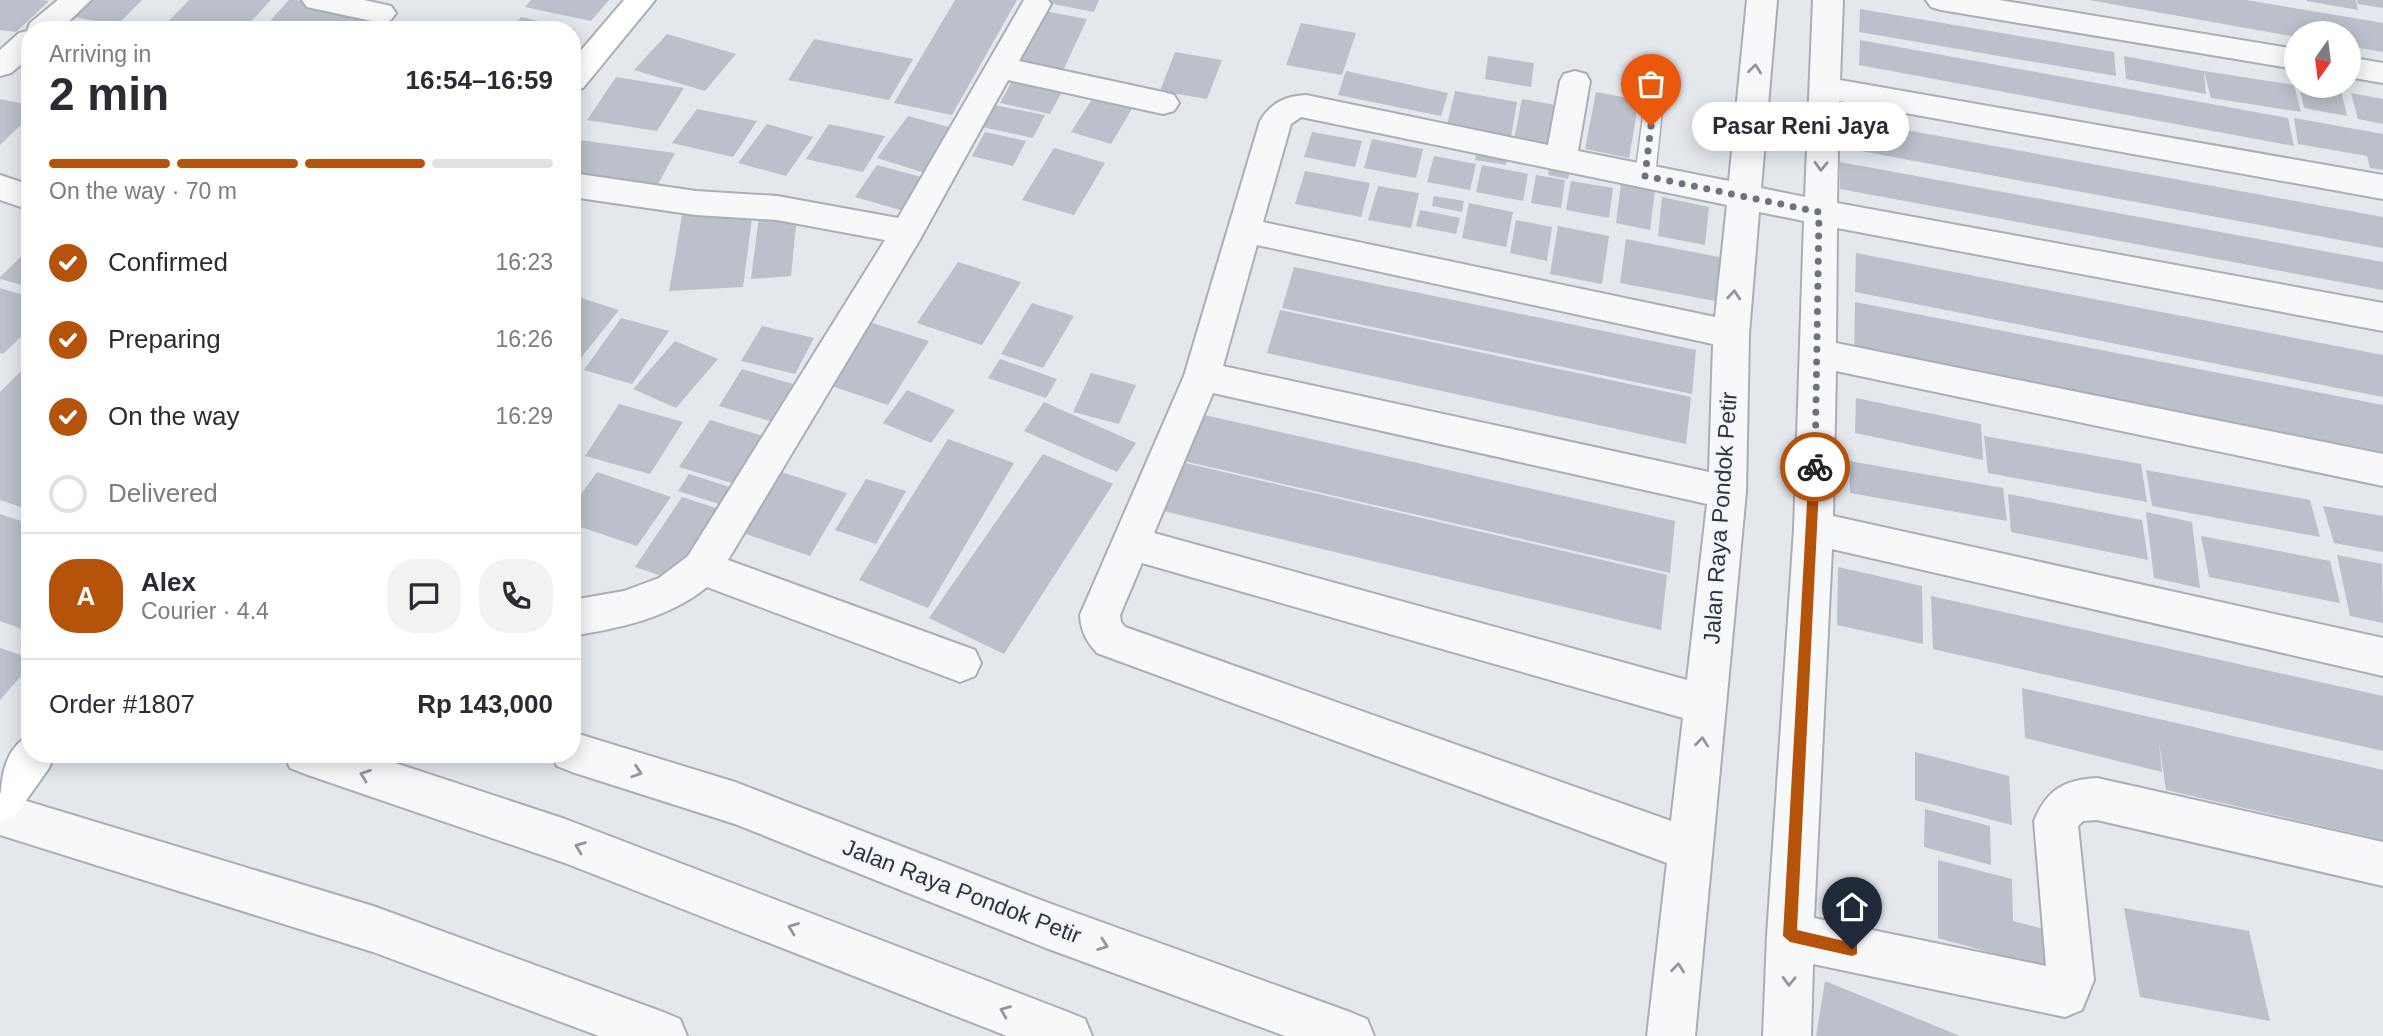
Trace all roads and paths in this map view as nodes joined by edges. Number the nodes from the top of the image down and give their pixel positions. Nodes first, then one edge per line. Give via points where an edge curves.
1 (76, 0) edge
2 (317, 0) edge
3 (640, 0) edge
4 (1762, 0) edge
5 (1828, 0) edge
6 (1941, 0) edge
7 (1037, 4) dead end
8 (381, 13) dead end
9 (52, 21) edge
10 (2284, 57) edge
11 (1001, 68) junction
12 (2361, 69) edge
13 (581, 70) edge
14 (2383, 73) edge
15 (1575, 82) dead end
16 (1823, 88) junction
17 (1654, 101) dead end
18 (1163, 103) dead end
19 (1561, 159) junction
20 (1645, 176) junction
21 (581, 186) edge
22 (0, 187) edge
23 (2383, 187) edge
24 (21, 195) edge
25 (1742, 196) junction
26 (1819, 212) junction
27 (1243, 230) junction
28 (907, 232) junction
29 (2383, 317) edge
30 (1731, 334) junction
31 (1818, 353) junction
32 (1202, 376) junction
33 (2383, 470) edge
34 (1727, 492) junction
35 (1813, 528) junction
36 (1130, 543) junction
37 (702, 568) junction
38 (581, 616) edge
39 (2383, 657) edge
40 (960, 663) dead end
41 (1706, 705) junction
42 (581, 755) edge
43 (27, 763) edge
44 (332, 763) edge
45 (0, 801) edge
46 (0, 814) edge
47 (1692, 850) junction
48 (2383, 864) edge
49 (1790, 936) junction
50 (663, 1036) edge
51 (1068, 1036) edge
52 (1350, 1036) edge
53 (1671, 1036) edge
54 (1787, 1036) edge

1 - 9 street
2 - 8 street
3 - 13 main road
25 -> 4 street, Jalan Raya Pondok Petir
5 - 16 street
6 - 10 street
7 - 11 street
11 - 18 street
11 - 28 street
12 - 14 street
15 - 19 street
16 - 23 street
16 -> 26 street
17 - 20 lane
19 - 20 street
19 - 27 street via 1294,106 1283,110 1276,121
20 - 25 street
21 - 28 street via 696,203 778,208
22 - 24 street
25 - 26 street
30 -> 25 street, Jalan Raya Pondok Petir
26 - 29 street
26 - 31 street
27 - 30 street
27 - 32 street
28 - 37 street
30 - 34 street, Jalan Raya Pondok Petir
31 - 33 street
31 - 35 street
32 - 34 street
32 - 36 street
34 - 41 street, Jalan Raya Pondok Petir
35 - 39 street
35 - 49 street
36 - 41 street
36 - 47 street via 1100,615 1101,629 1111,640
37 - 38 street via 673,591 624,609
37 - 40 street
47 -> 41 street, Jalan Raya Pondok Petir
42 -> 52 street, Jalan Raya Pondok Petir via 735,803 1046,925
43 - 45 main road
51 -> 44 street via 565,841
46 - 50 street via 373,929
53 -> 47 street, Jalan Raya Pondok Petir
48 - 49 street via 2096,799 2076,800 2064,806 2056,821 2071,980 2065,993
49 -> 54 street

